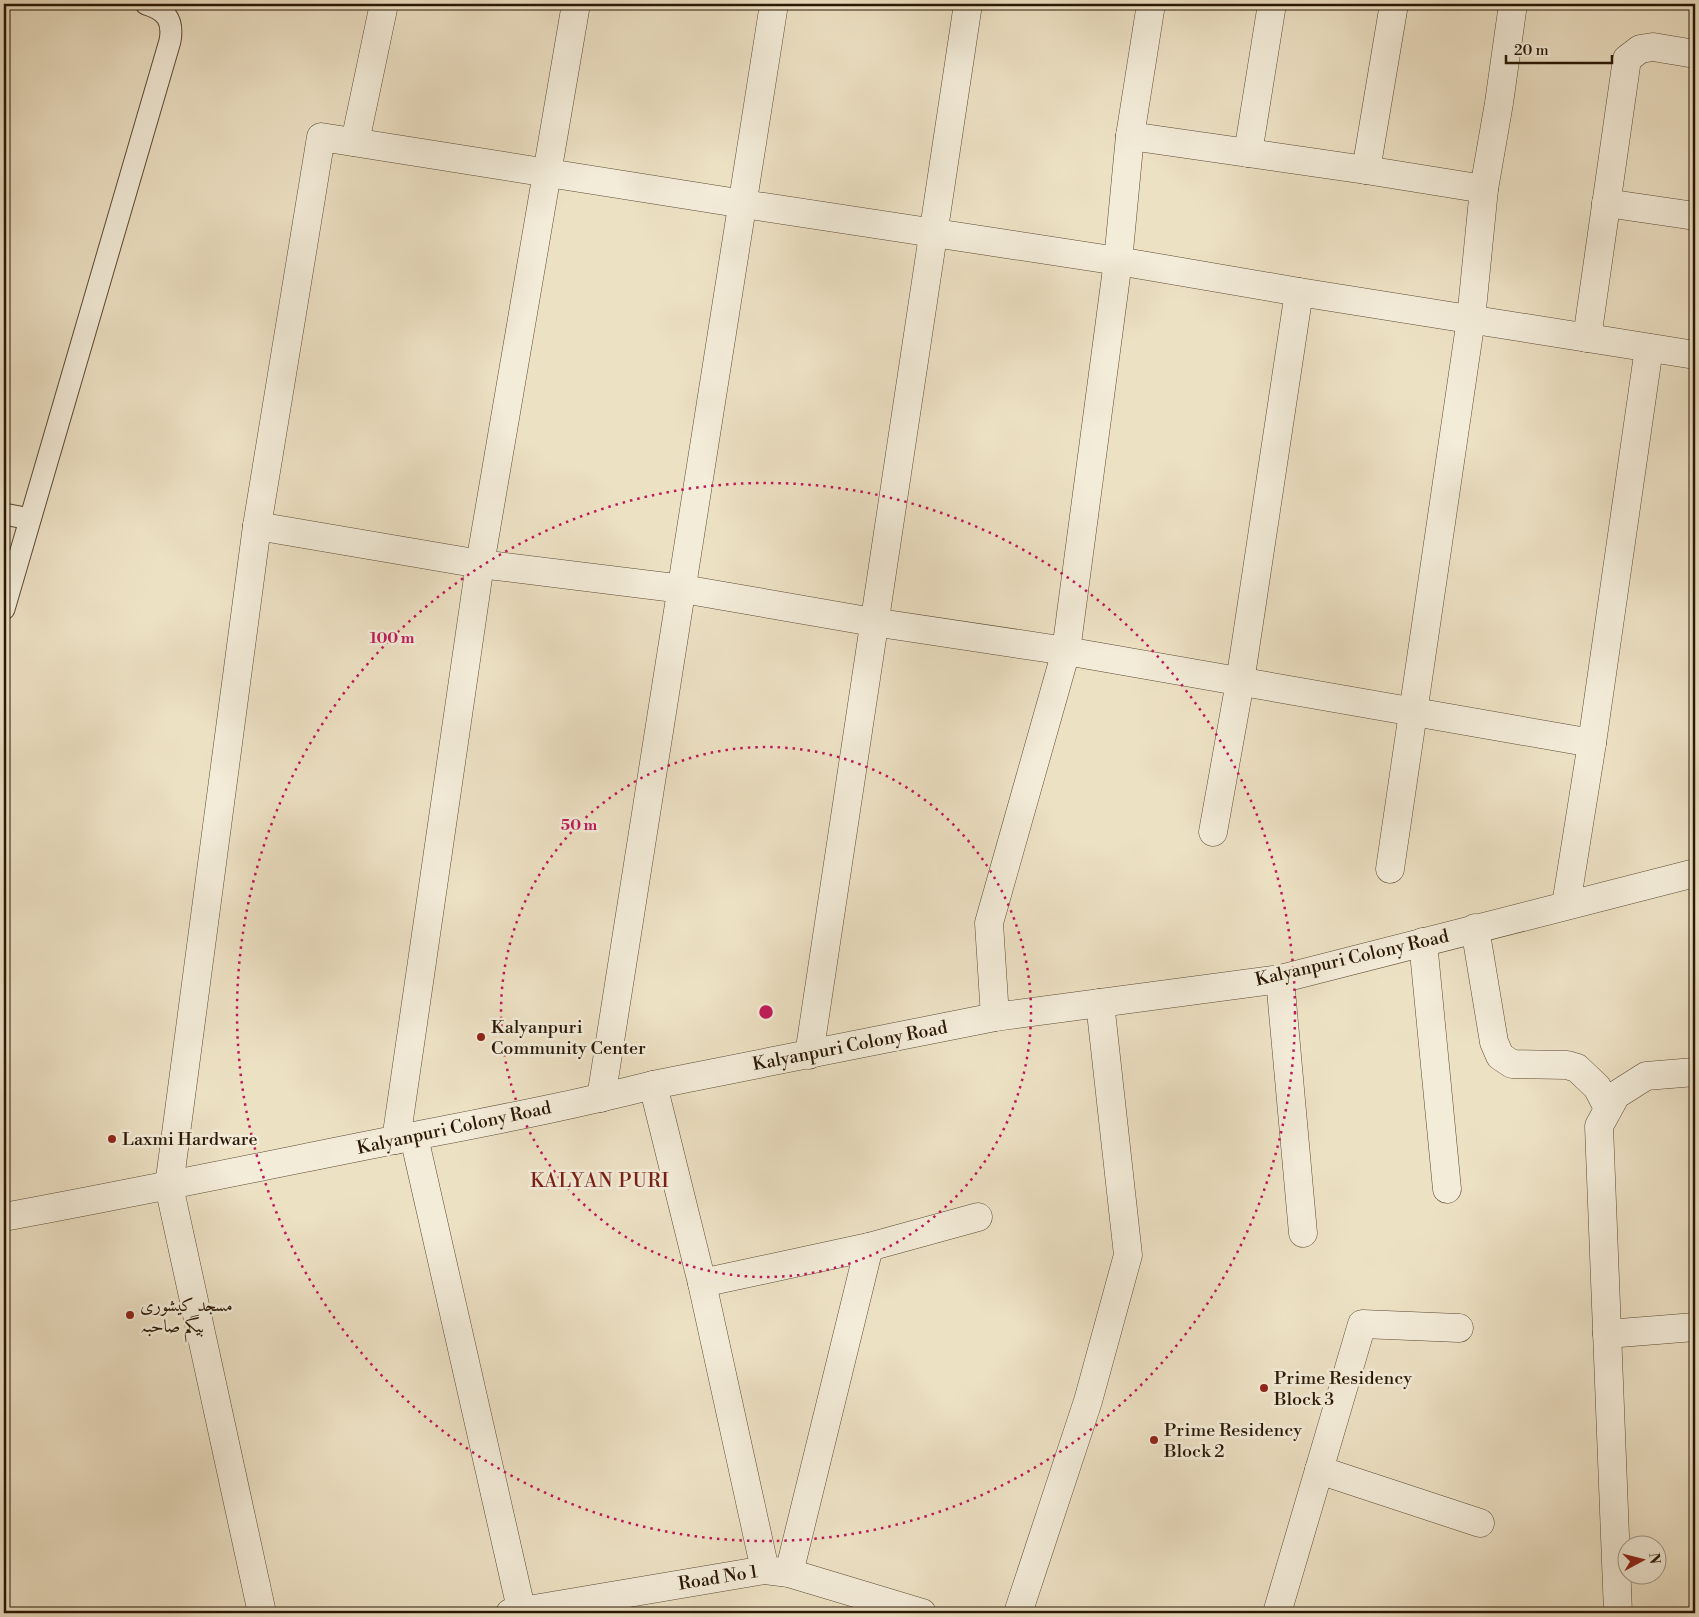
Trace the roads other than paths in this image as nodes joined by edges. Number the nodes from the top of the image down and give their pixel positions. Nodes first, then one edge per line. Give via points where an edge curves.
1 (146, 4) edge
2 (384, 4) edge
3 (576, 4) edge
4 (774, 4) edge
5 (968, 4) edge
6 (1150, 4) edge
7 (1272, 4) edge
8 (1394, 4) edge
9 (1513, 4) edge
10 (1695, 54) edge
11 (1130, 136) junction
12 (355, 142) junction
13 (1248, 153) junction
14 (1366, 170) junction
15 (546, 173) junction
16 (1484, 189) junction
17 (1606, 203) junction
18 (744, 204) junction
19 (1695, 216) edge
20 (932, 233) junction
21 (1118, 261) junction
22 (1299, 292) junction
23 (1471, 319) junction
24 (1587, 338) junction
25 (1649, 348) junction
26 (1695, 355) edge
27 (4, 514) edge
28 (30, 519) junction
29 (257, 526) junction
30 (480, 564) junction
31 (683, 589) junction
32 (4, 609) edge
33 (873, 622) junction
34 (1066, 651) junction
35 (1240, 682) junction
36 (1412, 713) junction
37 (1592, 743) junction
38 (1213, 832) dead end
39 (1390, 869) dead end
40 (1695, 873) edge
41 (1566, 904) junction
42 (1475, 928) junction
43 (1423, 942) junction
44 (1280, 979) junction
45 (1100, 1003) junction
46 (995, 1017) junction
47 (809, 1055) junction
48 (1695, 1072) edge
49 (653, 1085) junction
50 (601, 1098) junction
51 (1608, 1108) junction
52 (405, 1138) junction
53 (169, 1186) junction
54 (1447, 1189) dead end
55 (4, 1217) edge
56 (978, 1217) dead end
57 (1303, 1233) dead end
58 (869, 1247) junction
59 (702, 1283) junction
60 (1695, 1327) edge
61 (1460, 1328) dead end
62 (1607, 1334) junction
63 (1319, 1470) junction
64 (1480, 1523) dead end
65 (777, 1572) junction
66 (518, 1612) edge
67 (262, 1613) edge
68 (922, 1613) edge
69 (1018, 1613) edge
70 (1277, 1613) edge
71 (1618, 1613) edge

1 - 28 lane via 159,8 167,17 172,30 170,41
2 - 12 street
3 - 15 street
4 - 18 street
5 - 20 street
6 - 11 street
7 - 13 street
8 - 14 street
9 - 16 street
10 - 17 street via 1653,47 1640,49 1627,59
11 - 13 street
11 - 21 street
12 - 15 street
12 - 29 street via 321,137
13 - 14 street
14 - 16 street
15 - 18 street
15 - 30 street
16 - 23 street
17 - 19 street
17 - 24 street
18 - 20 street
18 - 31 street
20 - 21 street
20 - 33 street
21 - 22 street
21 - 34 street
22 - 23 street
22 - 35 street
23 - 24 street
23 - 36 street
24 - 25 street
25 - 26 street
25 - 37 street
27 - 28 lane
28 - 32 lane
29 - 30 street
29 - 53 street
30 - 31 street
30 - 52 street
31 - 33 street
31 - 50 street
33 - 34 street
33 - 47 street
34 - 35 street
34 - 46 street via 989,923
35 - 36 street
35 - 38 street
36 - 37 street
36 - 39 street
37 - 41 street
40 - 41 street, Kalyanpuri Colony Road
41 - 42 street, Kalyanpuri Colony Road
42 - 43 street, Kalyanpuri Colony Road
42 - 51 street via 1494,1042 1500,1056 1512,1064 1577,1068 1597,1087
43 - 44 street, Kalyanpuri Colony Road
43 - 54 street
44 - 45 street, Kalyanpuri Colony Road
44 - 57 street
45 - 46 street, Kalyanpuri Colony Road
45 - 69 street via 1128,1255 1088,1401
46 - 47 street, Kalyanpuri Colony Road
47 - 49 street, Kalyanpuri Colony Road
48 - 51 street via 1646,1076 1616,1094
49 - 50 street, Kalyanpuri Colony Road
49 - 59 street
50 - 52 street, Kalyanpuri Colony Road
51 - 62 street via 1599,1126
52 - 53 street, Kalyanpuri Colony Road
52 - 66 street
53 - 55 street, Kalyanpuri Colony Road
53 - 67 street
56 - 58 street
58 - 59 street
58 - 65 street
59 - 65 street
60 - 62 street
61 - 63 street via 1362,1324
62 - 71 street
63 - 64 street
63 - 70 street
65 - 66 street, Road No 1
65 - 68 street, Road No 1

